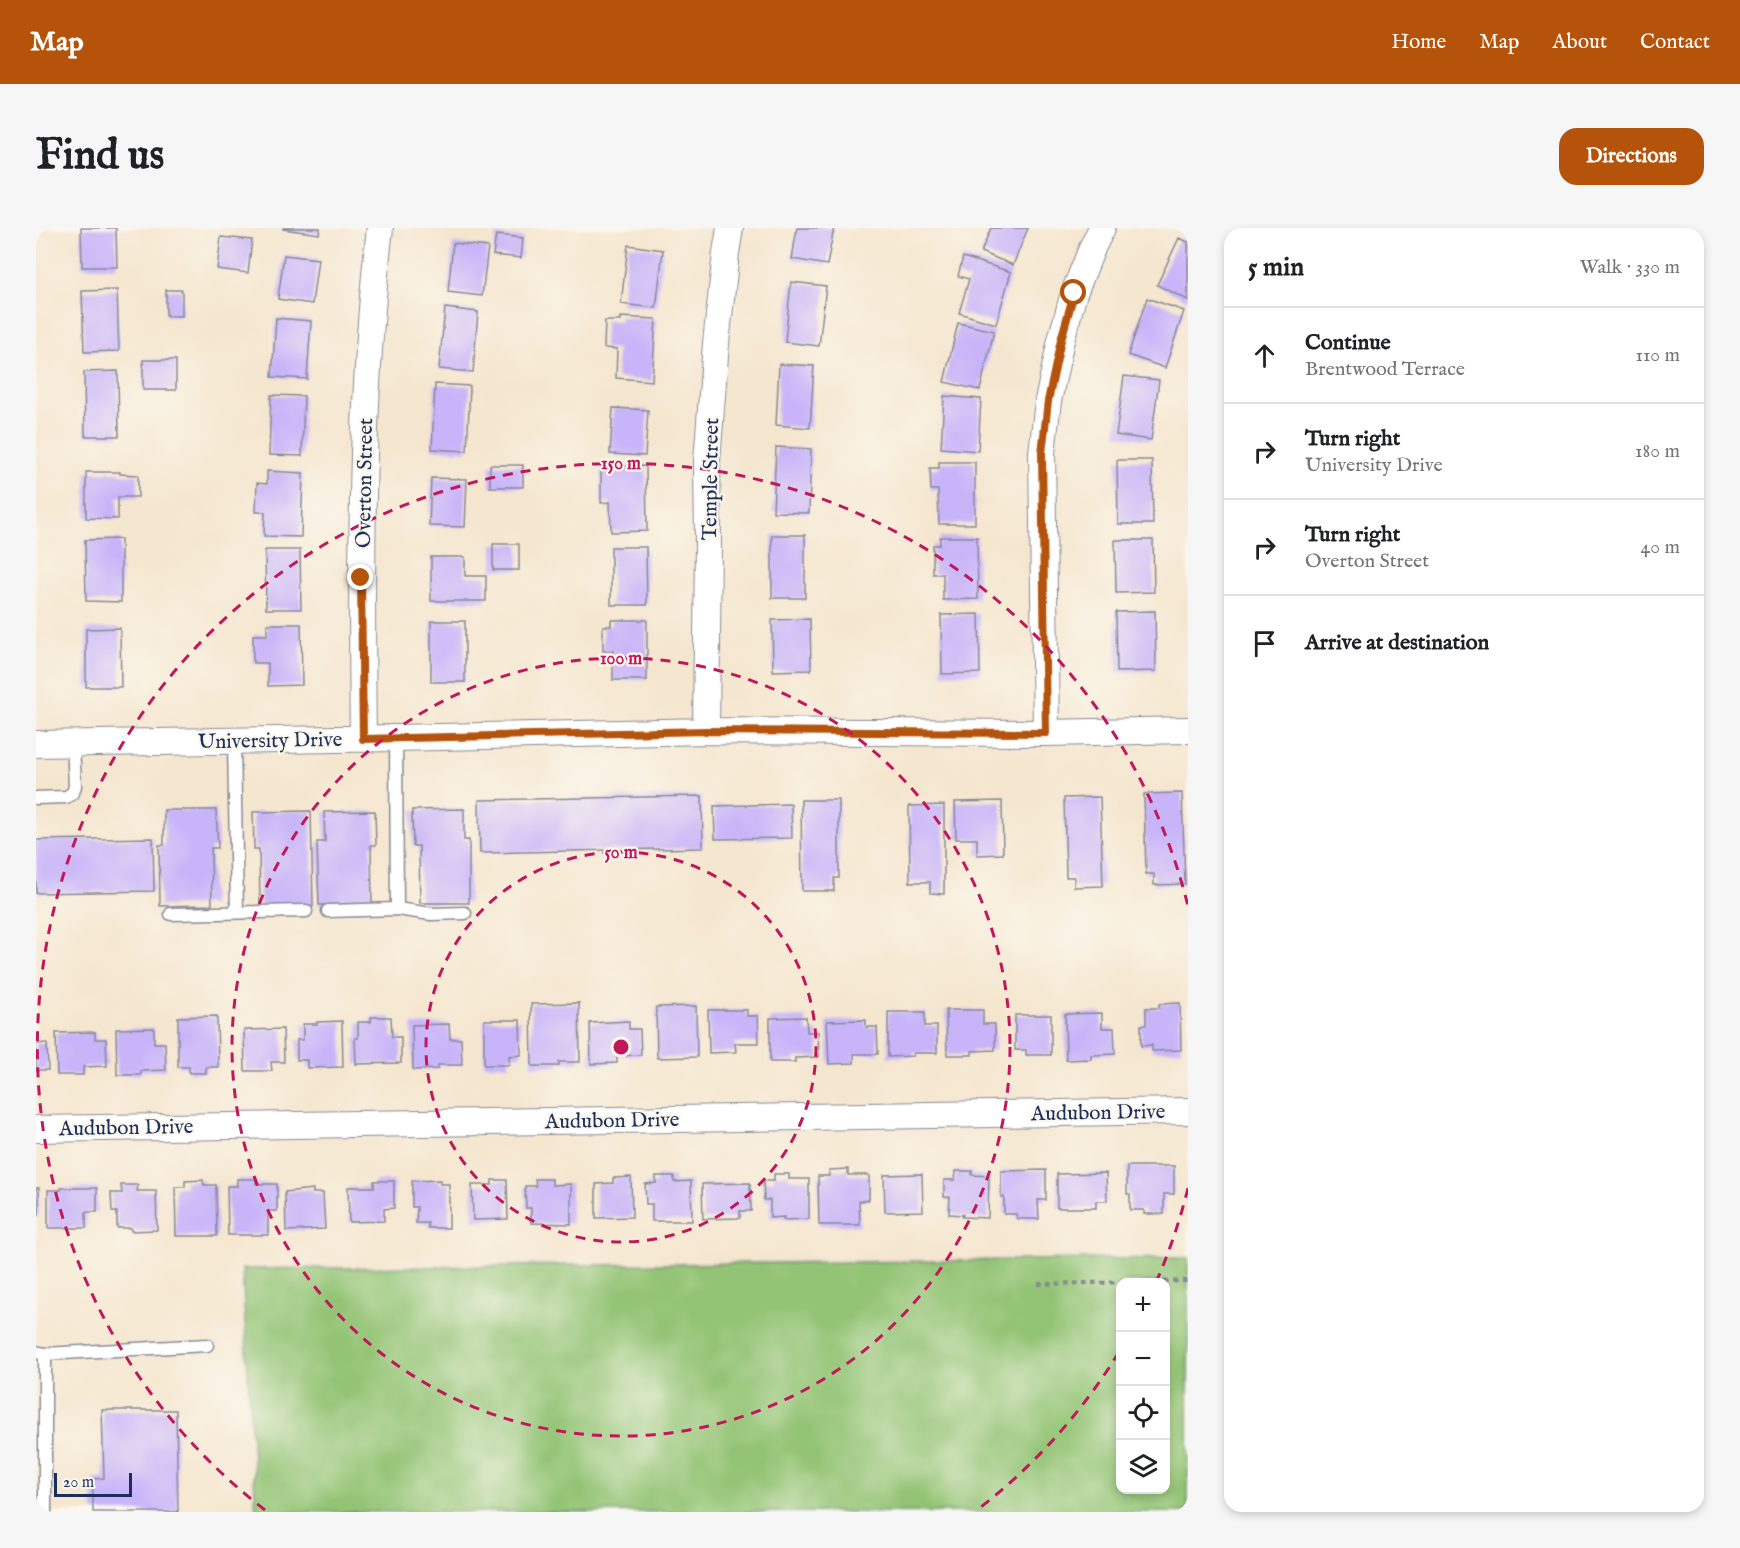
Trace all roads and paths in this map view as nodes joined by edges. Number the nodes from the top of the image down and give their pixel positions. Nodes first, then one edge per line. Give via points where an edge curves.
1 (380, 228) edge
2 (730, 228) edge
3 (1102, 228) edge
4 (1188, 730) edge
5 (706, 731) junction
6 (1046, 733) junction
7 (396, 738) junction
8 (363, 739) junction
9 (234, 741) junction
10 (74, 743) junction
11 (36, 744) edge
12 (36, 798) edge
13 (397, 909) junction
14 (306, 911) dead end
15 (328, 911) dead end
16 (237, 912) junction
17 (465, 913) dead end
18 (171, 914) dead end
19 (1188, 1111) edge
20 (36, 1129) edge
21 (1188, 1281) edge
22 (1038, 1284) dead end
23 (207, 1345) dead end
24 (41, 1353) edge
25 (45, 1512) edge

1 - 8 street, Overton Street via 365,413
2 - 5 street, Temple Street via 707,461
3 - 6 street via 1074,293 1063,331 1042,453
4 - 6 street, University Drive
5 - 6 street, University Drive
5 - 7 street, University Drive
7 - 8 street, University Drive
7 - 13 lane
8 - 9 street, University Drive
9 - 10 street, University Drive
9 - 16 lane
10 - 11 street, University Drive
10 - 12 lane via 74,793
13 - 15 lane
13 - 17 lane
14 - 16 lane
16 - 18 lane
19 - 20 street, Audubon Drive
21 - 22 path
23 - 24 lane
24 - 25 lane

